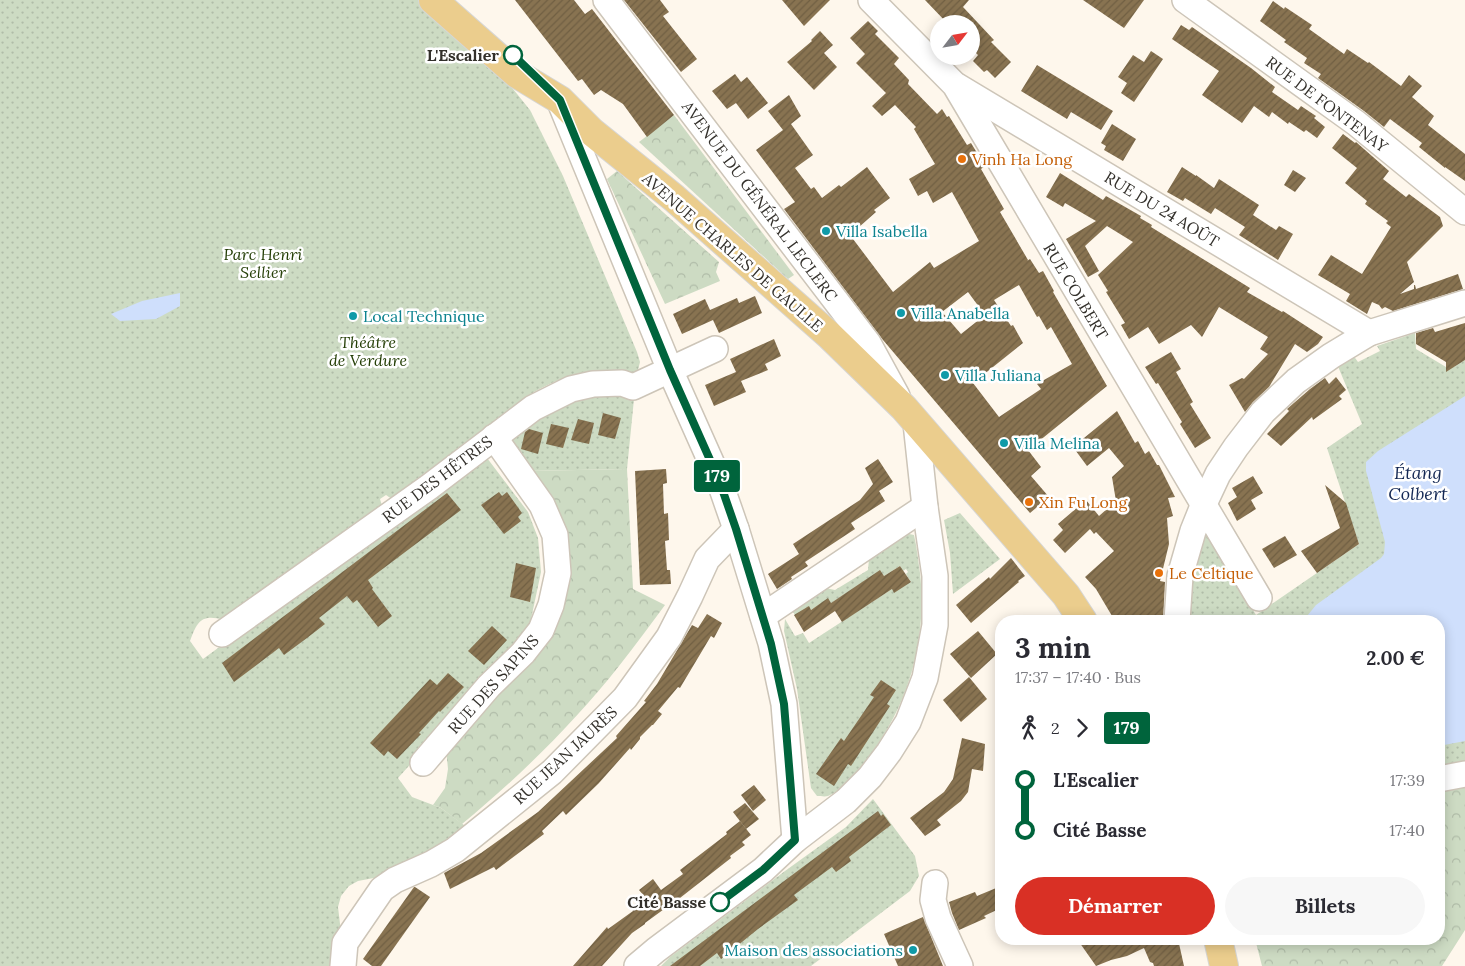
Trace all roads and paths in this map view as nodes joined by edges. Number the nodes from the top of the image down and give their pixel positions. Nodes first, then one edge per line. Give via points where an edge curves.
1 (433, 0) edge
2 (606, 0) edge
3 (872, 0) edge
4 (1185, 0) edge
5 (458, 5) edge
6 (483, 44) junction
7 (955, 85) junction
8 (560, 100) junction
9 (1465, 212) edge
10 (1465, 303) edge
11 (1369, 333) junction
12 (715, 349) dead end
13 (670, 370) junction
14 (910, 416) junction
15 (494, 437) junction
16 (1203, 506) junction
17 (925, 507) junction
18 (736, 529) junction
19 (1034, 558) junction
20 (1259, 598) dead end
21 (1066, 615) edge
22 (1079, 615) edge
23 (1178, 615) edge
24 (763, 616) junction
25 (222, 634) dead end
26 (423, 763) dead end
27 (1465, 774) edge
28 (1445, 778) edge
29 (795, 840) junction
30 (935, 883) dead end
31 (1219, 945) edge
32 (1234, 945) edge
33 (343, 966) edge
34 (637, 966) edge
35 (960, 966) edge
36 (1224, 966) edge
37 (1239, 966) edge

1 - 6 main road, AVENUE CHARLES DE GAULLE
2 - 14 street, AVENUE DU GÉNÉRAL LECLERC via 868,344
3 - 7 street, RUE COLBERT
4 - 9 street, RUE DE FONTENAY via 1356,123
5 - 6 main road
5 - 8 street, AVENUE CHARLES DE GAULLE
6 - 8 main road, AVENUE CHARLES DE GAULLE via 517,74
7 - 11 street, RUE DU 24 AOÛT
7 - 16 street, RUE COLBERT
8 - 13 street
8 - 14 main road, AVENUE CHARLES DE GAULLE via 592,132 674,198 829,335
10 - 11 street
11 - 16 street via 1296,381 1264,412 1218,474
12 - 13 street, RUE DES HÊTRES
13 - 15 street, RUE DES HÊTRES via 633,387 622,383 571,389 533,408
13 - 18 street via 719,480
14 - 17 street
14 - 19 main road, AVENUE CHARLES DE GAULLE
15 - 25 street, RUE DES HÊTRES
15 - 26 street, RUE DES SAPINS via 542,505 555,535 558,573 541,630
16 - 20 street, RUE COLBERT
16 - 23 street via 1192,531 1180,576
17 - 24 street
17 - 29 street via 935,576 934,625 925,678 908,722 870,777 846,801
18 - 24 street
18 - 33 street, RUE JEAN JAURÈS via 707,558 669,637 624,698 552,772 455,850 382,889 345,943
19 - 21 main road
19 - 22 main road
24 - 29 street via 784,704
27 - 28 street
29 - 34 street via 763,870
30 - 35 street via 933,900 938,918
31 - 36 main road
32 - 37 main road

